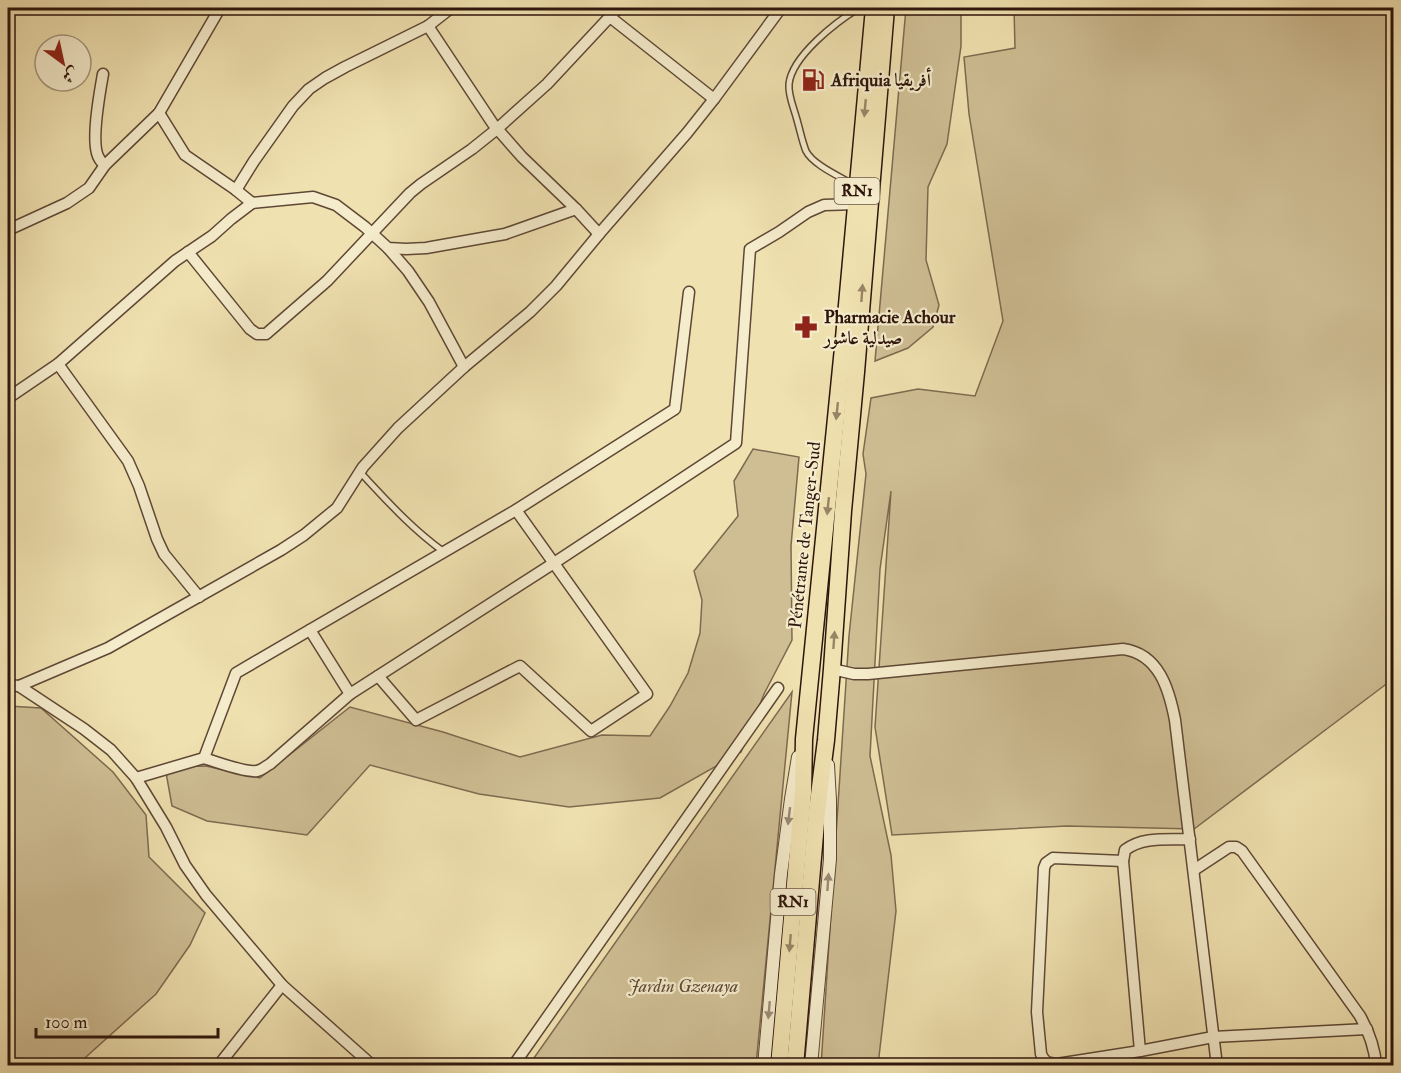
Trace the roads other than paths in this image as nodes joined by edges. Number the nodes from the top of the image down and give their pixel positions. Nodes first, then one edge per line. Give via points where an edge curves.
1 (220, 8) edge
2 (451, 8) edge
3 (618, 8) edge
4 (781, 8) edge
5 (859, 8) edge
6 (874, 8) edge
7 (886, 8) edge
8 (610, 16) junction
9 (428, 26) junction
10 (103, 74) dead end
11 (714, 99) junction
12 (159, 113) junction
13 (498, 129) junction
14 (105, 165) junction
15 (236, 190) junction
16 (857, 195) junction
17 (252, 203) junction
18 (576, 208) junction
19 (8, 230) edge
20 (371, 233) junction
21 (599, 234) junction
22 (388, 248) junction
23 (188, 252) junction
24 (689, 292) dead end
25 (58, 364) junction
26 (464, 367) junction
27 (848, 374) junction
28 (9, 395) edge
29 (842, 446) junction
30 (360, 472) junction
31 (516, 510) junction
32 (444, 552) junction
33 (554, 563) junction
34 (199, 597) junction
35 (310, 630) junction
36 (832, 669) junction
37 (378, 676) junction
38 (13, 685) edge
39 (777, 688) dead end
40 (350, 694) junction
41 (804, 739) junction
42 (826, 740) junction
43 (204, 758) junction
44 (136, 778) junction
45 (1190, 839) junction
46 (1124, 861) junction
47 (1194, 870) junction
48 (282, 985) junction
49 (1367, 1029) junction
50 (1213, 1037) junction
51 (1140, 1051) junction
52 (218, 1065) edge
53 (374, 1065) edge
54 (513, 1065) edge
55 (764, 1065) edge
56 (779, 1065) edge
57 (795, 1065) edge
58 (812, 1065) edge
59 (1216, 1065) edge
60 (1376, 1065) edge

1 - 12 street
2 - 9 street
3 - 8 street
4 - 11 street
5 - 16 lane via 840,19 796,64 789,92 807,153
6 -> 16 highway, Pénétrante de Tanger-Sud / RN1
27 -> 7 highway, Pénétrante de Tanger-Sud / RN1
8 - 11 street
8 - 13 street via 547,84
9 - 13 street
9 - 15 street via 309,89 293,106
10 - 14 street via 96,148
11 - 21 street
12 - 14 street
12 - 15 street via 185,155
13 - 18 street
13 - 20 street via 421,184
14 - 19 street via 89,188 67,203
15 - 17 street
16 - 27 highway, Pénétrante de Tanger-Sud / RN1
16 - 33 street via 808,212 750,249 736,443
17 - 20 street via 313,197 336,205
17 - 23 street
18 - 21 street
18 - 22 street via 505,234 426,248
20 - 22 street
20 - 23 street via 327,280 262,335 250,328
21 - 26 street via 530,312
22 - 26 street via 429,302
23 - 25 street
24 - 31 street via 675,409
25 - 28 street
25 - 34 street via 128,461 164,554
26 - 30 street via 398,428
27 - 29 highway, Pénétrante de Tanger-Sud / RN1
36 -> 29 highway, Pénétrante de Tanger-Sud / RN1 via 843,511
29 -> 41 highway, Pénétrante de Tanger-Sud / RN1
30 - 32 lane via 407,522
30 - 34 street via 337,508 304,535
31 - 32 street
31 - 33 street
32 - 35 street
33 - 37 street
33 - 37 street via 647,694 591,731 520,666 416,720
34 - 38 street via 108,648
35 - 40 street
35 - 43 street via 236,673
36 - 42 highway, Pénétrante de Tanger-Sud / RN1
36 - 45 street via 868,674 1114,649 1140,653 1156,669 1173,707
37 - 40 street
38 - 44 street via 84,729 111,750
39 - 54 street
40 - 43 street via 259,770
41 -> 55 street via 797,762 781,874
41 -> 56 highway, Pénétrante de Tanger-Sud / RN1 via 803,793
42 - 57 highway, Pénétrante de Tanger-Sud / RN1
58 -> 42 street via 830,859
43 - 44 street
44 - 48 street via 206,895
45 - 46 street via 1134,843 1125,850
45 - 47 street
46 - 51 street
46 - 51 street via 1053,858 1046,863 1037,1012 1041,1054 1048,1063
47 - 49 street via 1226,848 1239,849
47 - 50 street
48 - 52 street
48 - 53 street
49 - 50 street
49 - 60 street
50 - 51 street
50 - 59 street

